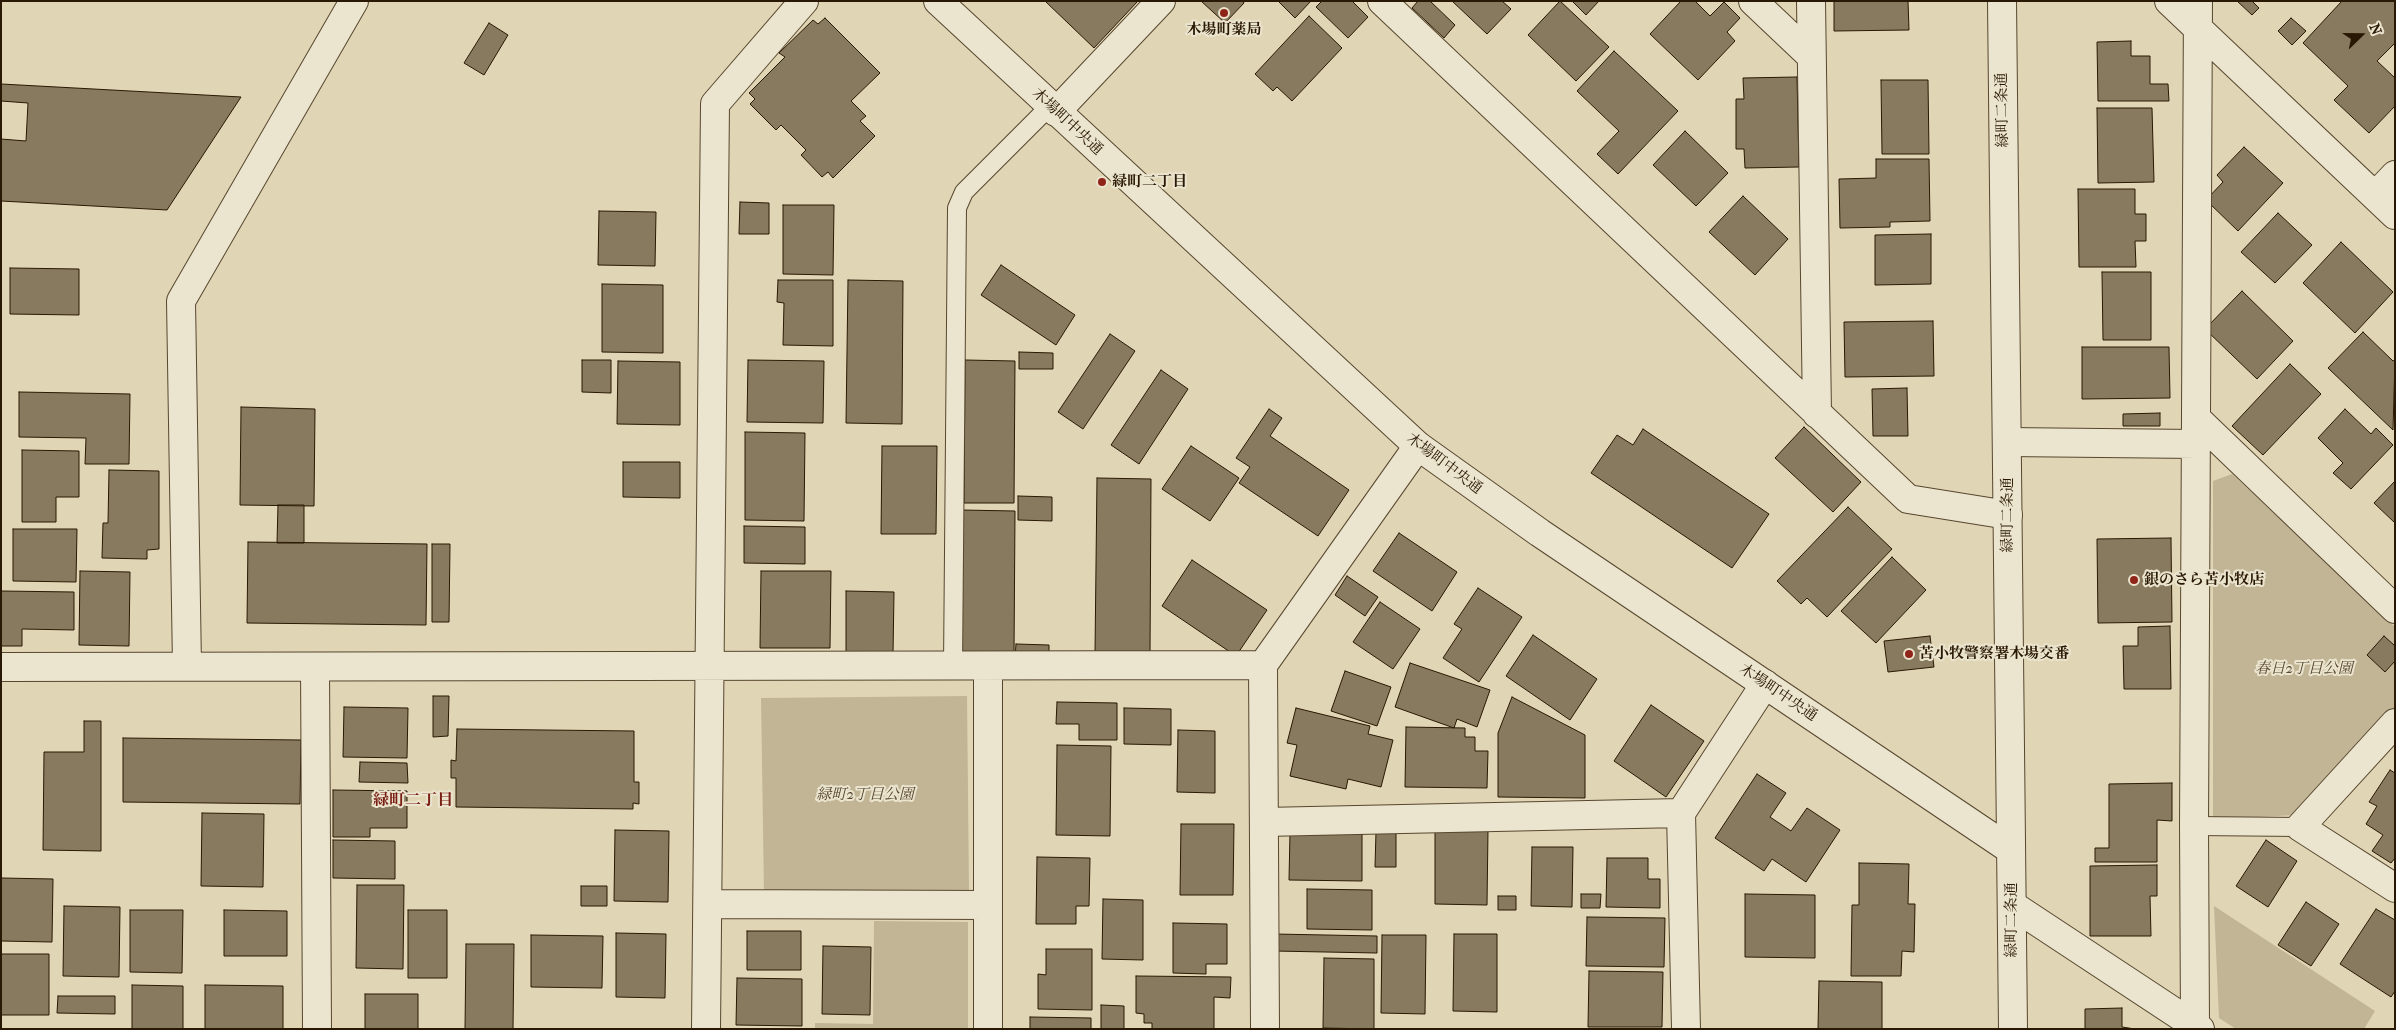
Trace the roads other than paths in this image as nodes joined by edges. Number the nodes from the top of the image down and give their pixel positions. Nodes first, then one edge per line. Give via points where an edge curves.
1 (354, 1) edge
2 (804, 1) edge
3 (938, 1) edge
4 (1161, 1) edge
5 (1382, 1) edge
6 (1753, 1) edge
7 (1811, 1) edge
8 (2002, 1) edge
9 (2169, 1) edge
10 (2198, 1) edge
11 (2198, 28) junction
12 (1810, 55) junction
13 (1053, 109) junction
14 (2395, 175) edge
15 (2375, 196) junction
16 (2395, 215) edge
17 (1817, 414) junction
18 (2196, 431) junction
19 (2007, 442) junction
20 (1418, 446) junction
21 (2008, 515) junction
22 (2395, 609) edge
23 (1262, 665) junction
24 (187, 666) junction
25 (709, 666) junction
26 (954, 666) junction
27 (988, 666) junction
28 (1, 667) edge
29 (315, 667) junction
30 (1765, 684) junction
31 (2395, 723) edge
32 (1681, 813) junction
33 (1264, 822) junction
34 (2194, 826) junction
35 (2300, 827) junction
36 (2011, 850) junction
37 (2395, 888) edge
38 (708, 904) junction
39 (2012, 904) junction
40 (988, 905) junction
41 (2198, 1027) edge
42 (316, 1029) edge
43 (706, 1029) edge
44 (988, 1029) edge
45 (1265, 1029) edge
46 (1686, 1029) edge
47 (2013, 1029) edge

1 - 24 street via 181,301
2 - 25 street via 715,104
3 - 13 street, 木場町中央通
4 - 13 street
5 - 17 street
6 - 12 street
7 - 12 street
8 - 19 street, 緑町二条通
9 - 11 street
10 - 11 street
11 - 15 street
11 - 18 street
12 - 17 street
13 - 20 street, 木場町中央通
13 - 26 lane via 964,192 957,208
14 - 15 street
15 - 16 street
17 - 21 street via 1908,499
18 - 19 street
18 - 22 street
18 - 34 street
19 - 21 street, 緑町二条通
20 - 23 street
20 - 30 street, 木場町中央通 via 1540,533
21 - 36 street, 緑町二条通
23 - 27 street
23 - 33 street
24 - 28 street
24 - 29 street
25 - 26 street
25 - 29 street
25 - 38 street
26 - 27 street
27 - 40 street
29 - 42 street
30 - 32 street
30 - 36 street, 木場町中央通
31 - 35 street
32 - 33 street
32 - 46 street
33 - 45 street
34 - 35 lane
34 - 41 street
35 - 37 street
36 - 39 street, 緑町二条通
38 - 40 street
38 - 43 street
39 - 41 street
39 - 47 street, 緑町二条通
40 - 44 street

